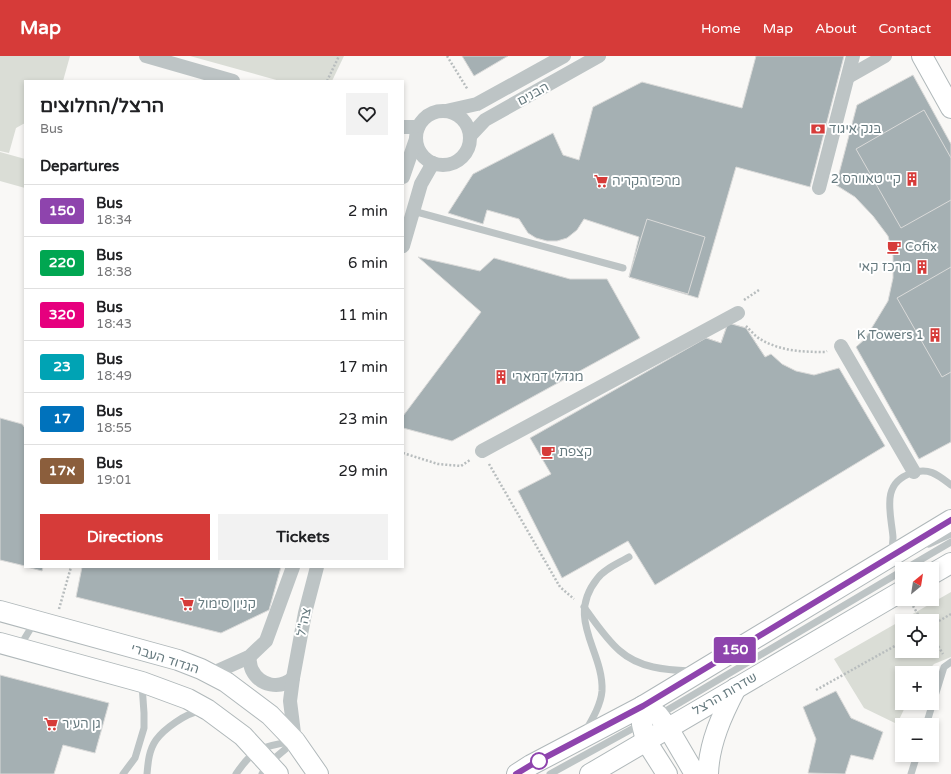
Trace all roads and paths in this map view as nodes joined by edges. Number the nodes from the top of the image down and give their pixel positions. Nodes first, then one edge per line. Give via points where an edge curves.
1 (146, 56) edge
2 (339, 56) edge
3 (447, 56) edge
4 (564, 56) edge
5 (599, 56) edge
6 (853, 56) edge
7 (886, 56) edge
8 (922, 56) edge
9 (848, 77) junction
10 (230, 80) edge
11 (327, 80) edge
12 (477, 104) junction
13 (951, 108) edge
14 (445, 111) junction
15 (404, 127) edge
16 (417, 133) junction
17 (470, 136) junction
18 (433, 163) junction
19 (404, 174) edge
20 (819, 188) dead end
21 (412, 211) junction
22 (404, 242) edge
23 (623, 268) dead end
24 (738, 313) joint
25 (840, 346) joint
26 (482, 451) junction
27 (404, 453) edge
28 (914, 472) junction
29 (951, 485) edge
30 (951, 520) edge
31 (951, 534) edge
32 (951, 542) edge
33 (629, 557) dead end
34 (897, 562) edge
35 (898, 562) edge
36 (917, 562) edge
37 (951, 563) edge
38 (895, 564) edge
39 (895, 564) edge
40 (71, 568) edge
41 (293, 568) edge
42 (317, 568) edge
43 (939, 570) edge
44 (860, 574) junction
45 (895, 604) edge
46 (584, 607) junction
47 (0, 611) edge
48 (951, 614) edge
49 (939, 621) edge
50 (45, 623) junction
51 (9, 646) edge
52 (895, 646) edge
53 (939, 646) edge
54 (249, 657) junction
55 (950, 663) edge
56 (698, 672) junction
57 (211, 674) junction
58 (292, 678) junction
59 (142, 682) junction
60 (736, 688) junction
61 (816, 690) dead end
62 (208, 710) junction
63 (928, 718) edge
64 (651, 723) junction
65 (579, 739) junction
66 (295, 741) junction
67 (915, 762) edge
68 (267, 765) edge
69 (123, 774) edge
70 (147, 774) edge
71 (236, 774) edge
72 (318, 774) edge
73 (516, 774) edge
74 (550, 774) edge
75 (590, 774) edge
76 (667, 774) edge
77 (695, 774) edge
78 (708, 774) edge
79 (911, 774) edge

1 - 10 street
2 - 11 path
3 - 12 path
4 - 12 street, הבנים
5 - 17 street, הבנים via 486,120
6 - 9 street
7 - 9 street
8 - 13 main road
9 - 20 street
12 - 14 street, הבנים
14 - 16 street via 432,113 426,117
14 - 17 street via 464,122
15 - 16 street
16 - 18 street via 417,146 426,159
16 - 19 street
17 - 18 street via 462,157 448,165
18 - 21 street via 421,184
21 - 22 street
21 - 23 lane
24 - 25 path via 759,338 783,349 825,352
24 - 26 street
25 - 28 street
26 - 27 path via 461,466 438,464
26 - 46 path via 560,587
28 - 29 lane via 929,471
28 - 34 lane via 898,481 890,494 889,506
30 - 35 main road, שדרות הרצל
31 - 44 lane
32 - 36 lane
33 - 46 lane via 597,578
37 - 43 main road
38 - 44 main road, שדרות הרצל
39 - 64 lane
40 - 50 path
41 - 54 street, צה"ל via 266,642
42 - 58 street, צה"ל
44 - 56 main road, שדרות הרצל
45 - 60 main road, שדרות הרצל
46 - 56 lane via 610,640 625,655 638,663 651,667
46 - 65 lane via 588,637 599,667 602,692 596,711
47 - 50 main road, הגדוד העברי
48 - 49 path
50 - 51 lane
50 - 57 main road, הגדוד העברי via 178,660
51 - 59 main road
52 - 61 path
53 - 55 path
54 - 57 street, צה"ל
54 - 58 street via 256,676 265,682 281,686
55 - 63 lane via 944,667
56 - 64 main road, שדרות הרצל
57 - 66 main road, הגדוד העברי via 270,715
58 - 66 street, צה"ל via 290,701
59 - 62 main road via 188,699
59 - 69 lane via 144,728 135,758
60 - 64 main road, שדרות הרצל
60 - 78 main road via 723,712 711,751
62 - 68 main road via 243,736
62 - 70 lane via 187,715 156,740 148,758
64 - 65 main road, שדרות הרצל
64 - 74 lane
64 - 75 main road, שדרות הרצל
64 - 76 main road
64 - 77 main road
65 - 73 main road, שדרות הרצל
66 - 68 lane
66 - 68 lane via 276,744
66 - 72 main road, הגדוד העברי
67 - 79 lane
68 - 71 lane via 246,759

